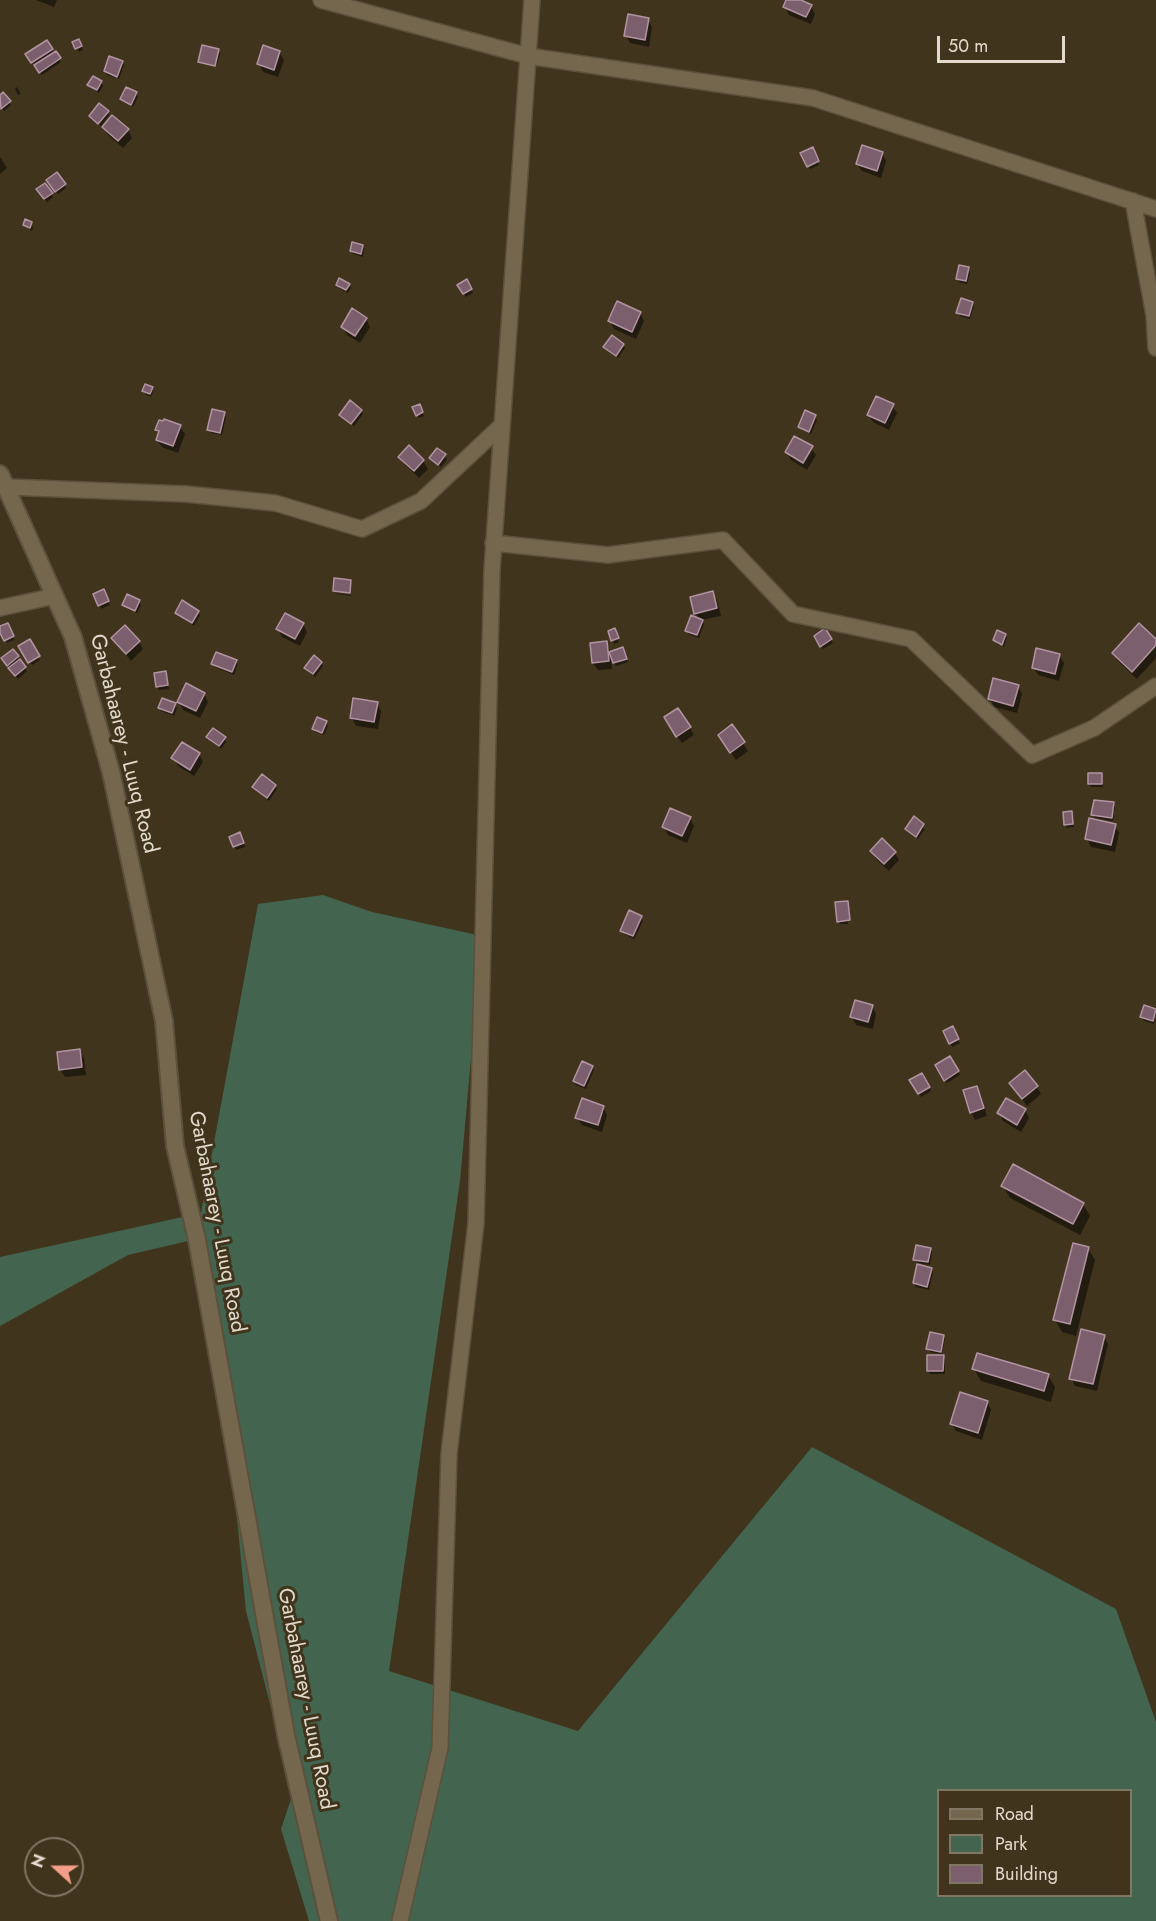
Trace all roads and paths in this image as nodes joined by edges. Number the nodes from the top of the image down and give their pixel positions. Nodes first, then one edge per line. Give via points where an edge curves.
1 (321, 0) edge
2 (532, 0) edge
3 (528, 56) junction
4 (1133, 201) junction
5 (1156, 208) edge
6 (1156, 348) edge
7 (502, 425) junction
8 (4, 481) edge
9 (494, 543) junction
10 (55, 596) junction
11 (0, 608) edge
12 (1156, 686) edge
13 (329, 1921) edge
14 (400, 1921) edge

1 - 3 street
2 - 3 street
3 - 4 street via 813,98
3 - 7 street
4 - 5 street
4 - 6 street via 1154,315
7 - 8 street via 421,501 362,529 275,503
7 - 9 street
8 - 10 street, Garbahaarey - Luuq Road
9 - 12 street via 608,555 723,540 793,614 911,639 1032,755 1094,728
9 - 14 street via 476,1223 449,1454 440,1748
10 - 11 street
10 - 13 street, Garbahaarey - Luuq Road via 73,637 111,772 164,1021 175,1146 200,1252 286,1735

